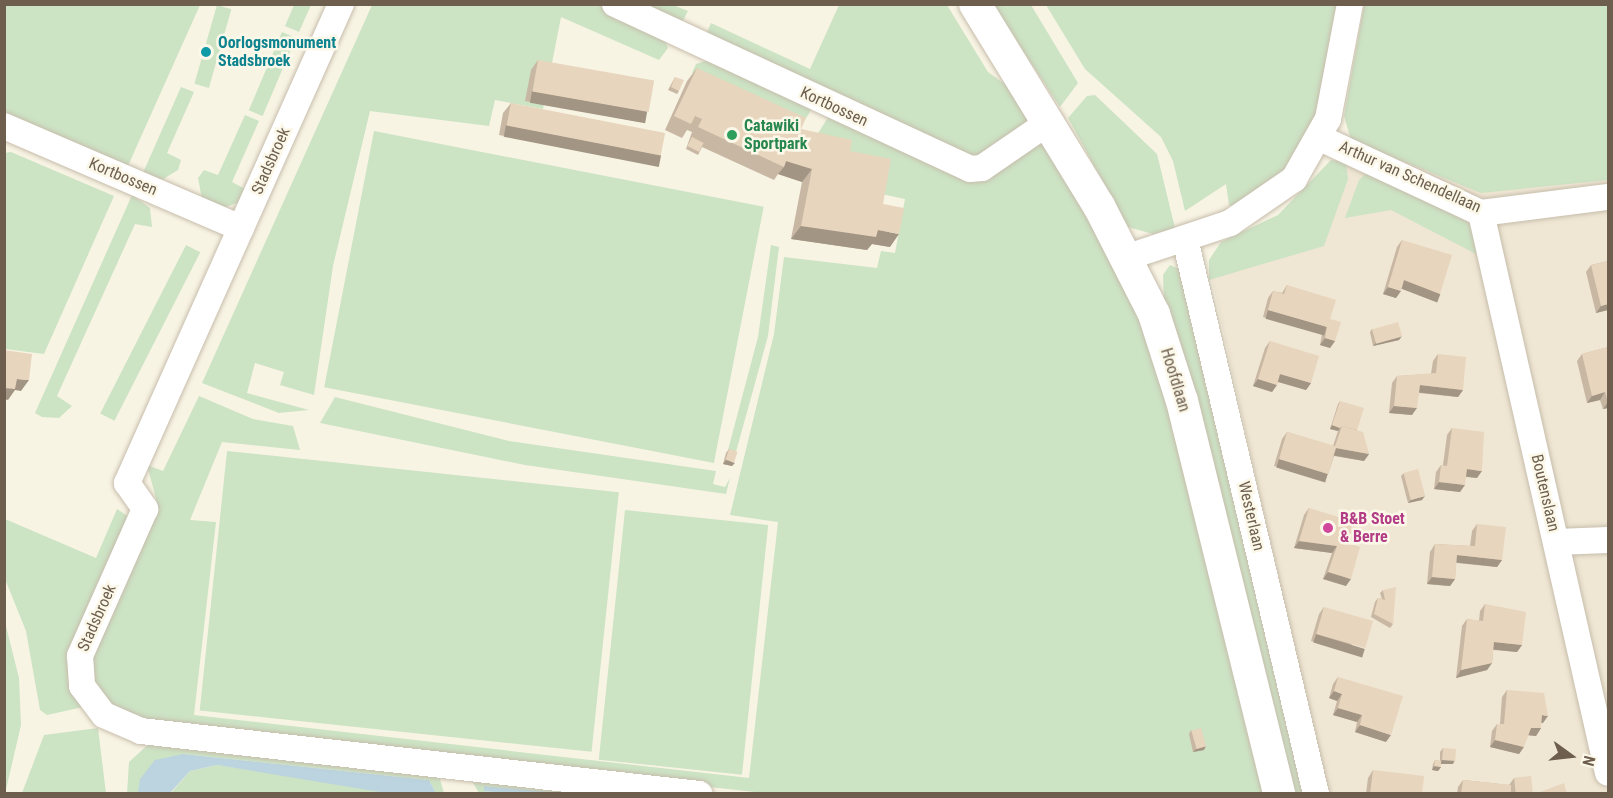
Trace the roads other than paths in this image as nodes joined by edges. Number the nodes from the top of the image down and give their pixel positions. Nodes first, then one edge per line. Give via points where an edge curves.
1 (341, 4) edge
2 (615, 4) edge
3 (975, 4) edge
4 (1350, 4) edge
5 (1049, 122) junction
6 (4, 126) edge
7 (1320, 138) junction
8 (1608, 197) edge
9 (1481, 213) junction
10 (241, 228) junction
11 (1185, 239) junction
12 (1128, 257) junction
13 (1608, 540) edge
14 (1556, 542) junction
15 (1608, 773) edge
16 (699, 794) edge
17 (1279, 794) edge
18 (1316, 794) edge

1 - 10 street, Stadsbroek
2 - 5 street, Kortbossen via 970,169 982,168
3 - 5 street, Hoofdlaan
4 - 7 street via 1334,94
5 - 12 street, Hoofdlaan
6 - 10 street, Kortbossen
7 - 9 street, Arthur van Schendellaan
7 - 11 street via 1294,179 1266,203
8 - 9 street, Arthur van Schendellaan
9 - 14 street, Boutenslaan
10 - 16 street, Stadsbroek via 126,483 145,509 80,656 82,686 94,704 104,716 141,731
11 - 12 street
11 - 18 street, Westerlaan
12 - 17 street, Hoofdlaan via 1182,401
13 - 14 street
14 - 15 street, Boutenslaan

